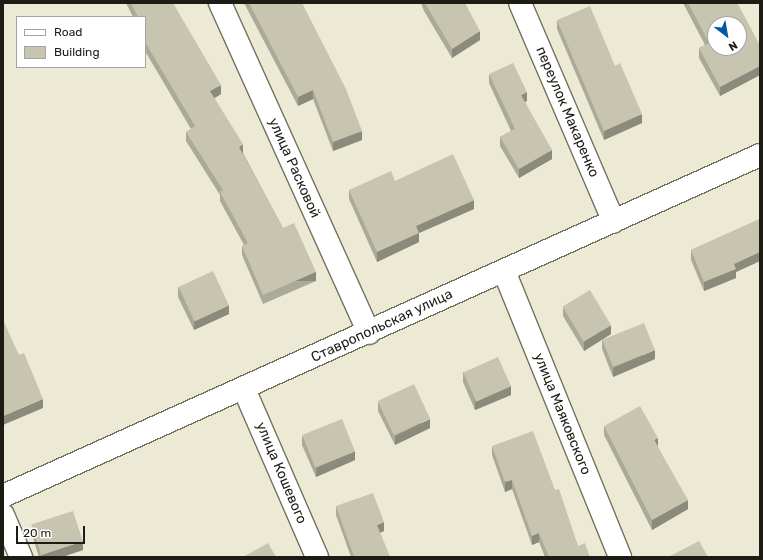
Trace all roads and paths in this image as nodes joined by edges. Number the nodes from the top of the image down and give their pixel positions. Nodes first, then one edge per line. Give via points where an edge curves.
1 (220, 3) edge
2 (520, 3) edge
3 (760, 155) edge
4 (614, 222) junction
5 (504, 271) junction
6 (369, 332) junction
7 (244, 389) junction
8 (3, 496) edge
9 (3, 515) edge
10 (21, 557) edge
11 (317, 557) edge
12 (620, 557) edge

1 - 6 street, улица Расковой
2 - 4 street, переулок Макаренко
3 - 4 street, Ставропольская улица
4 - 5 street, Ставропольская улица
5 - 6 street, Ставропольская улица
5 - 12 street, улица Маяковского
6 - 7 street, Ставропольская улица
7 - 8 street, Ставропольская улица
7 - 11 street, улица Кошевого
9 - 10 street

